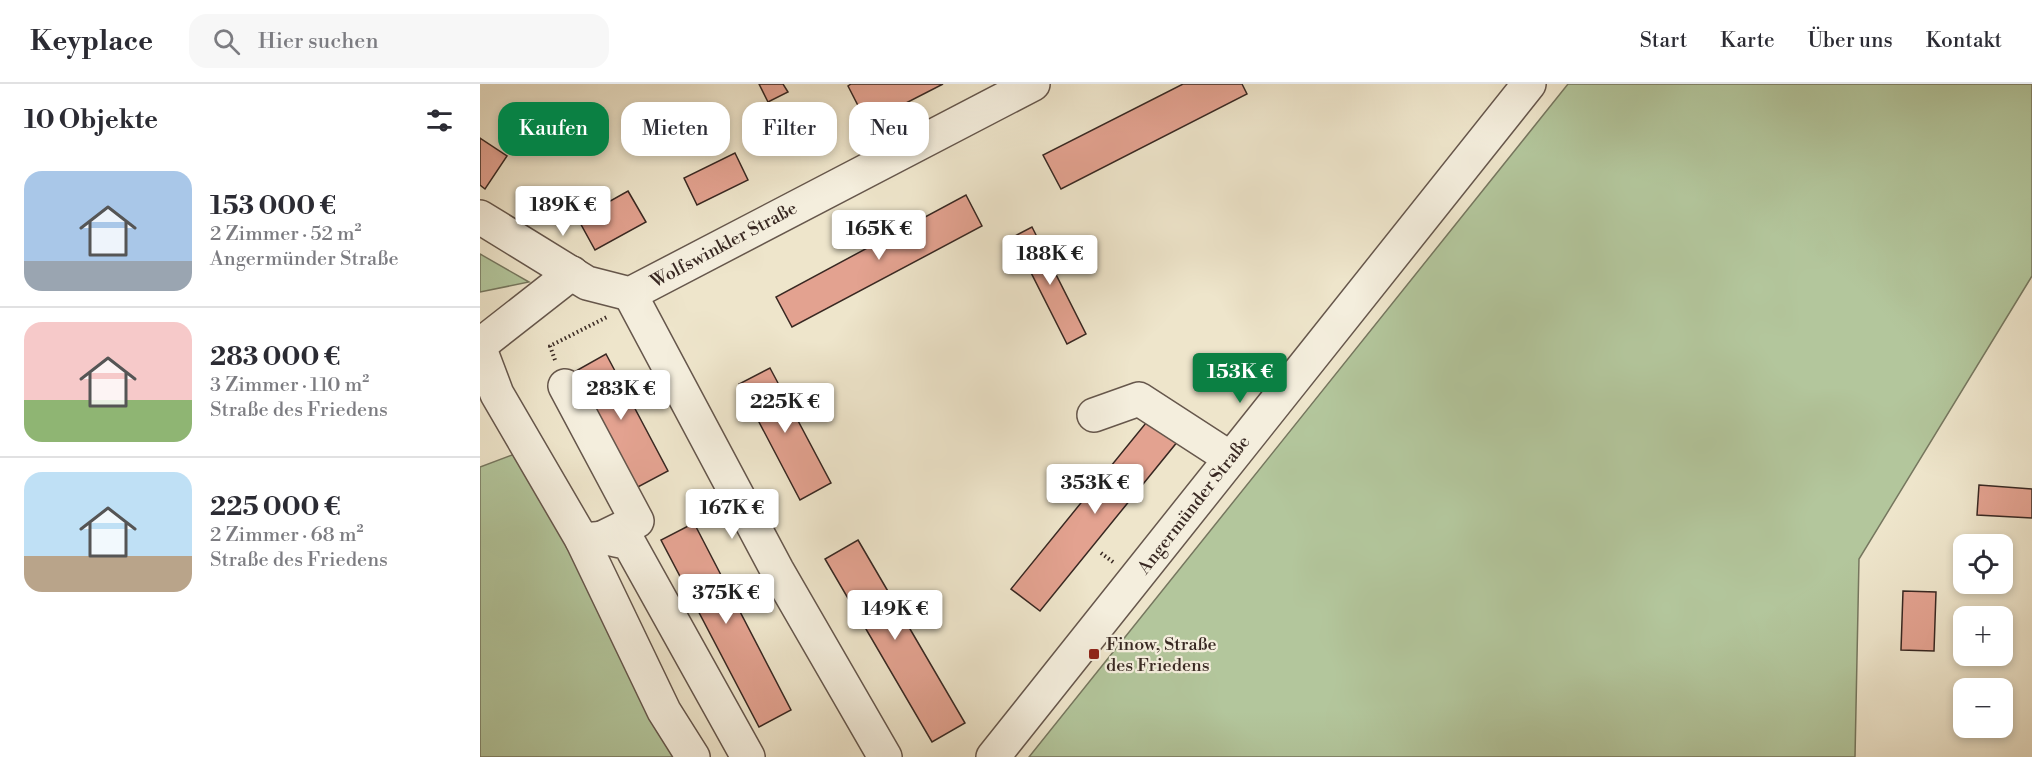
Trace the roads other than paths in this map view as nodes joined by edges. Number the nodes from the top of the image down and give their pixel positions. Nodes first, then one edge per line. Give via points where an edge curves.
1 (1033, 84) edge
2 (1529, 84) edge
3 (480, 218) edge
4 (573, 273) junction
5 (630, 294) junction
6 (480, 345) edge
7 (480, 350) edge
8 (565, 386) road end
9 (1094, 415) dead end
10 (1230, 458) junction
11 (591, 539) junction
12 (693, 757) edge
13 (747, 757) edge
14 (885, 757) edge
15 (993, 757) edge

1 - 5 street, Wolfswinkler Straße
2 - 10 street, Angermünder Straße
3 - 4 street, Wolfswinkler Straße
4 - 5 street, Wolfswinkler Straße via 587,283
4 - 6 street
5 - 14 street via 777,570
7 - 11 street via 497,394
8 - 11 street via 638,521
9 - 10 street via 1139,399
10 - 15 street, Angermünder Straße
11 - 12 street via 664,711
11 - 13 street via 629,543

